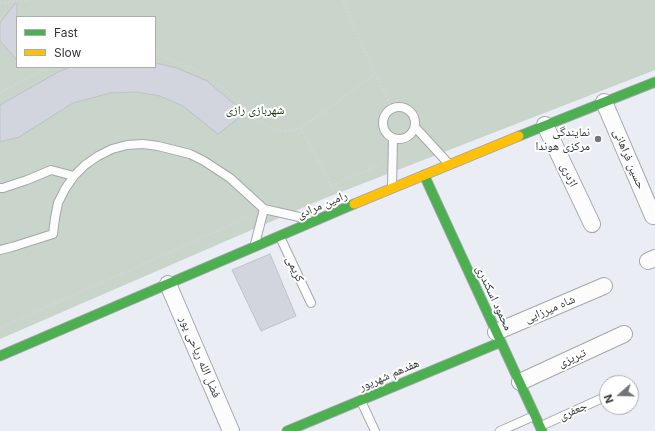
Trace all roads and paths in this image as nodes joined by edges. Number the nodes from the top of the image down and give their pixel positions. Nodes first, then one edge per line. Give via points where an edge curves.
1 (33, 0) edge
2 (342, 0) edge
3 (0, 2) edge
4 (156, 55) edge
5 (46, 68) edge
6 (375, 74) junction
7 (655, 82) edge
8 (0, 93) edge
9 (604, 102) junction
10 (392, 108) junction
11 (545, 125) junction
12 (415, 127) junction
13 (301, 128) junction
14 (393, 139) junction
15 (392, 160) junction
16 (449, 165) junction
17 (424, 175) junction
18 (74, 176) junction
19 (331, 186) junction
20 (0, 188) edge
21 (392, 189) junction
22 (264, 209) junction
23 (343, 209) junction
24 (653, 216) dead end
25 (316, 221) junction
26 (592, 224) dead end
27 (279, 236) junction
28 (255, 247) junction
29 (0, 250) edge
30 (168, 284) junction
31 (604, 286) dead end
32 (311, 303) dead end
33 (0, 328) edge
34 (624, 334) dead end
35 (499, 337) junction
36 (0, 356) edge
37 (520, 382) junction
38 (361, 400) junction
39 (599, 400) edge
40 (535, 416) junction
41 (541, 428) edge
42 (231, 431) edge
43 (287, 431) edge
44 (375, 431) edge
45 (500, 431) edge

1 - 3 path
2 - 6 path
4 - 13 path via 194,69 223,88 262,123 276,130
5 - 8 path
6 - 10 path
6 - 13 path
7 - 9 street, رامین مرادی
9 - 11 street, رامین مرادی
9 - 24 street, حسین فراهانی
10 - 12 lane via 409,110 415,120
10 - 14 lane via 383,117 382,123 383,130
11 - 16 street, رامین مرادی
11 - 26 street, اژدری
12 - 14 lane via 406,138
12 - 16 lane
13 - 19 path
14 - 15 lane
15 - 19 path
15 - 21 lane
16 - 17 street, رامین مرادی
17 - 21 street, رامین مرادی
17 - 35 street, محمود اسکندری
18 - 20 lane via 50,170
18 - 22 lane via 85,165 112,149 143,144 158,146 190,154 204,161 230,178
18 - 29 lane via 58,203 53,234
19 - 23 path
21 - 23 street, رامین مرادی
22 - 25 lane
22 - 28 lane
22 - 33 path
23 - 25 street, رامین مرادی
25 - 27 street, رامین مرادی
27 - 28 street, رامین مرادی
27 - 32 lane, کریمی
28 - 30 street, رامین مرادی
30 - 36 street, رامین مرادی
30 - 42 street, فضل الله ریاحی پور
31 - 35 street, شاه میرزایی
34 - 37 street, تبریزی
35 - 37 street, محمود اسکندری
35 - 38 street, هفدهم شهریور
37 - 40 street, محمود اسکندری
38 - 43 street, هفدهم شهریور
38 - 44 lane
39 - 41 lane, جعفری
40 - 41 street, محمود اسکندری
40 - 45 lane

